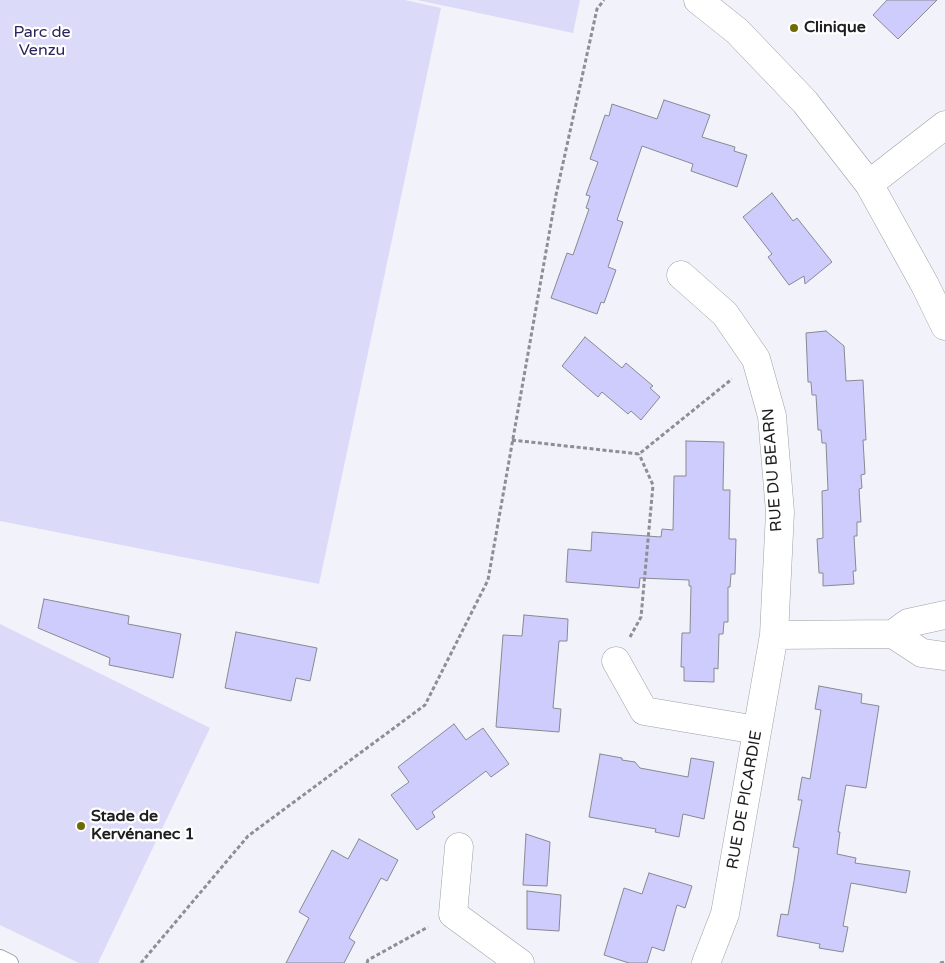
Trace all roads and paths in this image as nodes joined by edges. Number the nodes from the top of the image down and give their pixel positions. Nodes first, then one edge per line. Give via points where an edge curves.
1 (604, 0) edge
2 (698, 0) edge
3 (945, 126) edge
4 (869, 184) junction
5 (681, 276) dead end
6 (945, 326) edge
7 (756, 359) junction
8 (512, 440) junction
9 (639, 454) junction
10 (945, 615) edge
11 (893, 634) junction
12 (774, 635) junction
13 (945, 656) edge
14 (616, 660) joint
15 (757, 730) junction
16 (459, 847) dead end
17 (453, 914) junction
18 (0, 958) edge
19 (945, 962) edge
20 (10, 963) edge
21 (142, 963) edge
22 (367, 963) edge
23 (520, 963) edge
24 (706, 963) edge
25 (940, 963) edge

1 - 8 path via 597,9 556,195
2 - 4 street via 737,31 805,102
3 - 4 street
4 - 6 street
5 - 7 street, RUE DU BEARN via 725,314
7 - 9 path
7 - 12 street, RUE DU BEARN via 772,416 779,502
8 - 9 path
8 - 21 path via 488,580 425,705 248,836
9 - 14 path via 653,485 641,617
10 - 11 street via 908,623
11 - 12 street
11 - 13 street via 922,653
12 - 15 street, RUE DE PICARDIE
14 - 15 street via 644,711
15 - 24 street, RUE DE PICARDIE via 725,914
16 - 17 street
17 - 22 path
17 - 23 street
18 - 20 lane
19 - 25 path

